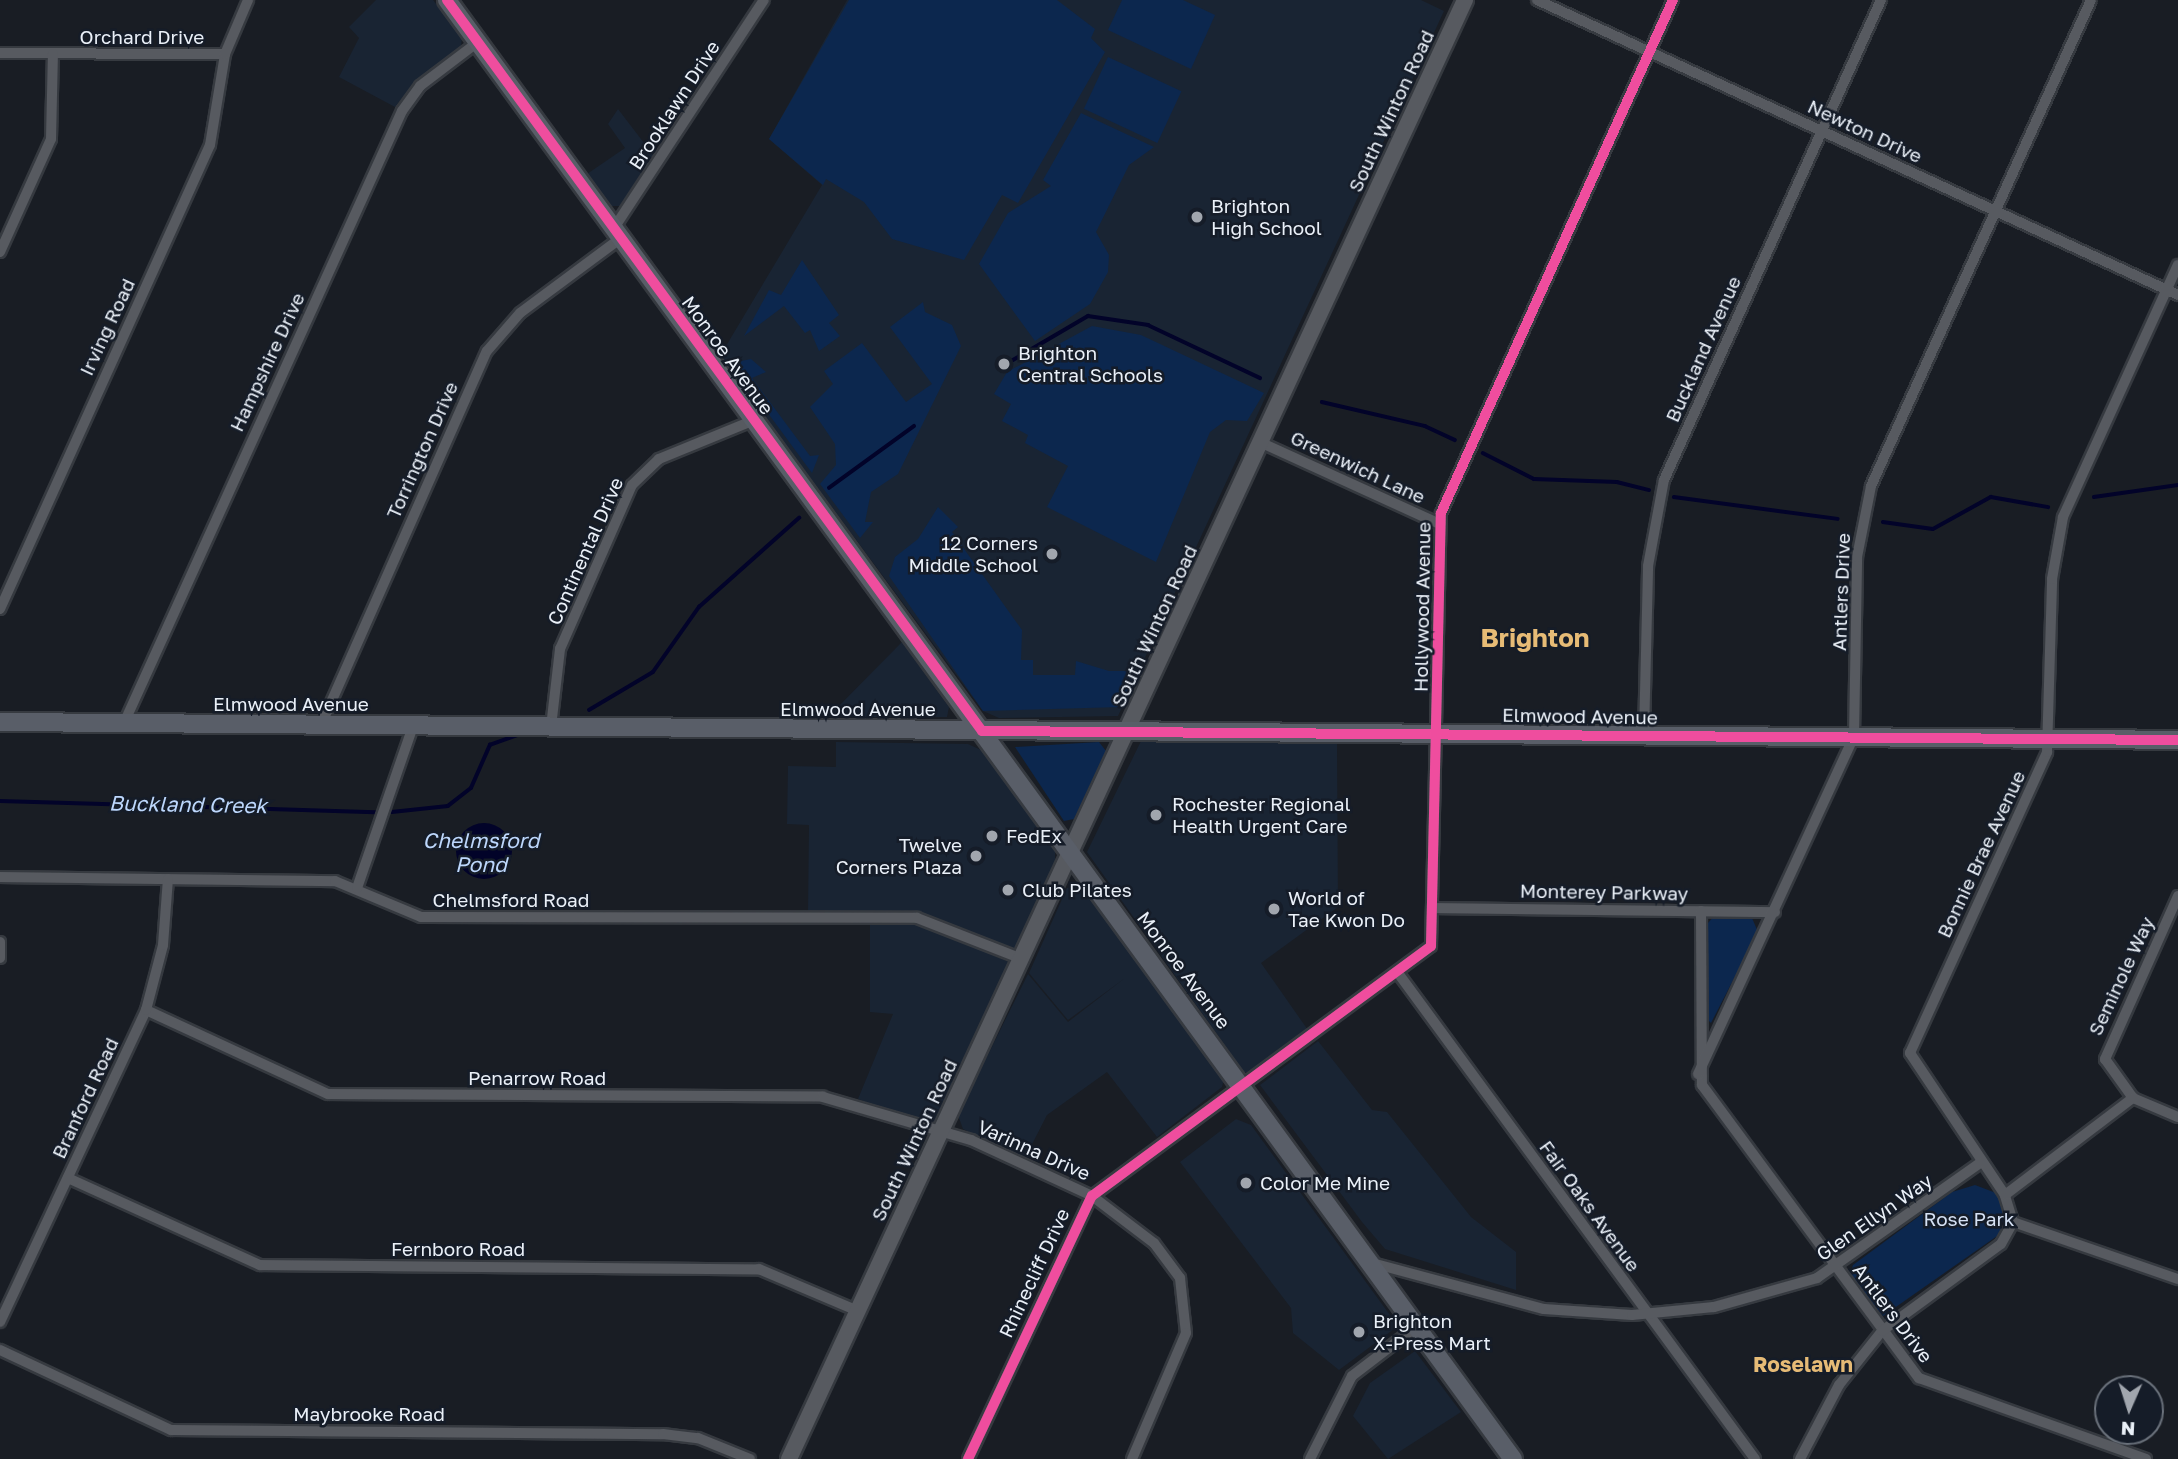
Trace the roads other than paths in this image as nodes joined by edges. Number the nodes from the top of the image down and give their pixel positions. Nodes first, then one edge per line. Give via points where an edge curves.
1 (248, 0) edge
2 (447, 0) edge
3 (764, 0) edge
4 (1465, 0) edge
5 (1537, 0) edge
6 (1673, 0) edge
7 (1881, 0) edge
8 (2091, 0) edge
9 (478, 42) junction
10 (1649, 51) junction
11 (0, 53) edge
12 (53, 54) junction
13 (225, 54) junction
14 (1822, 130) junction
15 (1995, 210) junction
16 (617, 233) junction
17 (1, 246) edge
18 (2178, 265) edge
19 (2167, 290) junction
20 (2178, 295) edge
21 (754, 420) junction
22 (1262, 443) junction
23 (1440, 524) junction
24 (0, 609) edge
25 (0, 722) edge
26 (124, 723) junction
27 (321, 725) junction
28 (412, 726) junction
29 (551, 727) junction
30 (1129, 729) junction
31 (982, 731) junction
32 (1436, 732) junction
33 (1644, 734) junction
34 (1854, 736) junction
35 (2048, 738) junction
36 (2178, 740) edge
37 (1071, 852) junction
38 (0, 877) edge
39 (168, 879) junction
40 (357, 888) junction
41 (2178, 896) edge
42 (1434, 908) junction
43 (1701, 911) junction
44 (1775, 912) junction
45 (0, 942) edge
46 (0, 958) edge
47 (1022, 959) junction
48 (1398, 972) junction
49 (146, 1010) junction
50 (1698, 1074) junction
51 (1244, 1087) junction
52 (2133, 1098) junction
53 (2178, 1117) edge
54 (941, 1133) junction
55 (1980, 1163) junction
56 (68, 1178) junction
57 (2006, 1195) junction
58 (1093, 1196) junction
59 (2012, 1222) junction
60 (1372, 1263) junction
61 (1836, 1267) junction
62 (2178, 1279) edge
63 (858, 1311) junction
64 (1647, 1314) junction
65 (0, 1322) edge
66 (1416, 1327) junction
67 (1882, 1331) junction
68 (0, 1350) edge
69 (750, 1459) edge
70 (789, 1459) edge
71 (968, 1459) edge
72 (1132, 1459) edge
73 (1310, 1459) edge
74 (1513, 1459) edge
75 (1755, 1459) edge
76 (1800, 1459) edge
77 (2146, 1459) edge

1 - 13 street, Orchard Drive
2 - 9 main road, Monroe Avenue
3 - 16 street, Brooklawn Drive
4 - 22 main road, South Winton Road
5 - 10 street, Newton Drive
6 - 10 street, Hollywood Avenue
7 - 14 street, Buckland Avenue
8 - 15 street, Antlers Drive
9 - 16 main road, Monroe Avenue
9 - 26 street, Hampshire Drive via 420,86 402,111
10 - 14 street, Newton Drive
10 - 23 street, Hollywood Avenue
11 - 12 street, Orchard Drive
12 - 13 street, Orchard Drive
12 - 17 street via 51,139
13 - 24 street, Irving Road via 210,145
14 - 15 street, Newton Drive
14 - 33 street, Buckland Avenue via 1661,491 1648,566
15 - 19 street, Newton Drive
15 - 34 street, Antlers Drive via 1867,500 1857,557
16 - 21 main road, Monroe Avenue
16 - 27 street, Torrington Drive via 520,313 486,351
18 - 19 street, Bonnie Brae Avenue
19 - 20 street, Newton Drive
19 - 35 street, Bonnie Brae Avenue via 2061,525 2052,579
21 - 29 street, Continental Drive via 659,459 632,485 560,649
21 - 31 main road, Monroe Avenue
22 - 23 street, Greenwich Lane
22 - 30 main road, South Winton Road
23 - 32 street, Hollywood Avenue
25 - 26 main road, Elmwood Avenue
26 - 27 main road, Elmwood Avenue
27 - 28 main road, Elmwood Avenue
28 - 29 main road, Elmwood Avenue
28 - 40 street
29 - 31 main road, Elmwood Avenue
30 - 31 main road, Elmwood Avenue
30 - 32 main road, Elmwood Avenue
30 - 37 main road, South Winton Road
31 - 37 main road, Monroe Avenue
32 - 33 main road, Elmwood Avenue
32 - 42 street, Hollywood Avenue
33 - 34 main road, Elmwood Avenue
34 - 35 main road, Elmwood Avenue
34 - 44 street, Antlers Drive
35 - 36 main road, Elmwood Avenue
35 - 55 street, Bonnie Brae Avenue via 1910,1053
37 - 47 main road, South Winton Road
37 - 51 main road, Monroe Avenue
38 - 39 street, Chelmsford Road
39 - 40 street, Chelmsford Road via 324,880
39 - 49 street, Branford Road via 163,945
40 - 47 street, Chelmsford Road via 421,917 917,918
41 - 52 street, Seminole Way via 2106,1051 2108,1068
42 - 43 street, Monterey Parkway
42 - 48 street, Hollywood Avenue via 1431,946
43 - 44 street, Monterey Parkway
43 - 50 street
44 - 50 street, Antlers Drive
45 - 46 street
47 - 54 main road, South Winton Road
48 - 51 street, Hollywood Avenue
48 - 64 street, Fair Oaks Avenue
49 - 54 street, Penarrow Road via 328,1094 823,1097
49 - 56 street, Branford Road
50 - 61 street, Antlers Drive
51 - 58 street, Rhinecliff Drive
51 - 60 main road, Monroe Avenue
52 - 53 street, Seminole Way
52 - 57 street
54 - 58 street, Varinna Drive via 971,1140
54 - 63 main road, South Winton Road
55 - 57 street, Bonnie Brae Avenue
55 - 61 street, Glen Ellyn Way
56 - 63 street, Fernboro Road via 260,1265 758,1269
56 - 65 street, Branford Road
57 - 59 street
58 - 71 street, Rhinecliff Drive
58 - 72 street, Varinna Drive via 1167,1257 1187,1298 1181,1349
59 - 62 street
59 - 67 street via 1992,1252
60 - 64 street, Glen Ellyn Way via 1516,1304
60 - 66 main road, Monroe Avenue
61 - 64 street, Glen Ellyn Way via 1745,1301
61 - 67 street, Antlers Drive
63 - 70 main road, South Winton Road
64 - 75 street, Fair Oaks Avenue
66 - 73 street via 1352,1376
66 - 74 main road, Monroe Avenue
67 - 76 street via 1839,1385
67 - 77 street, Antlers Drive via 1924,1381
68 - 69 street, Maybrooke Road via 171,1430 663,1434 698,1438

